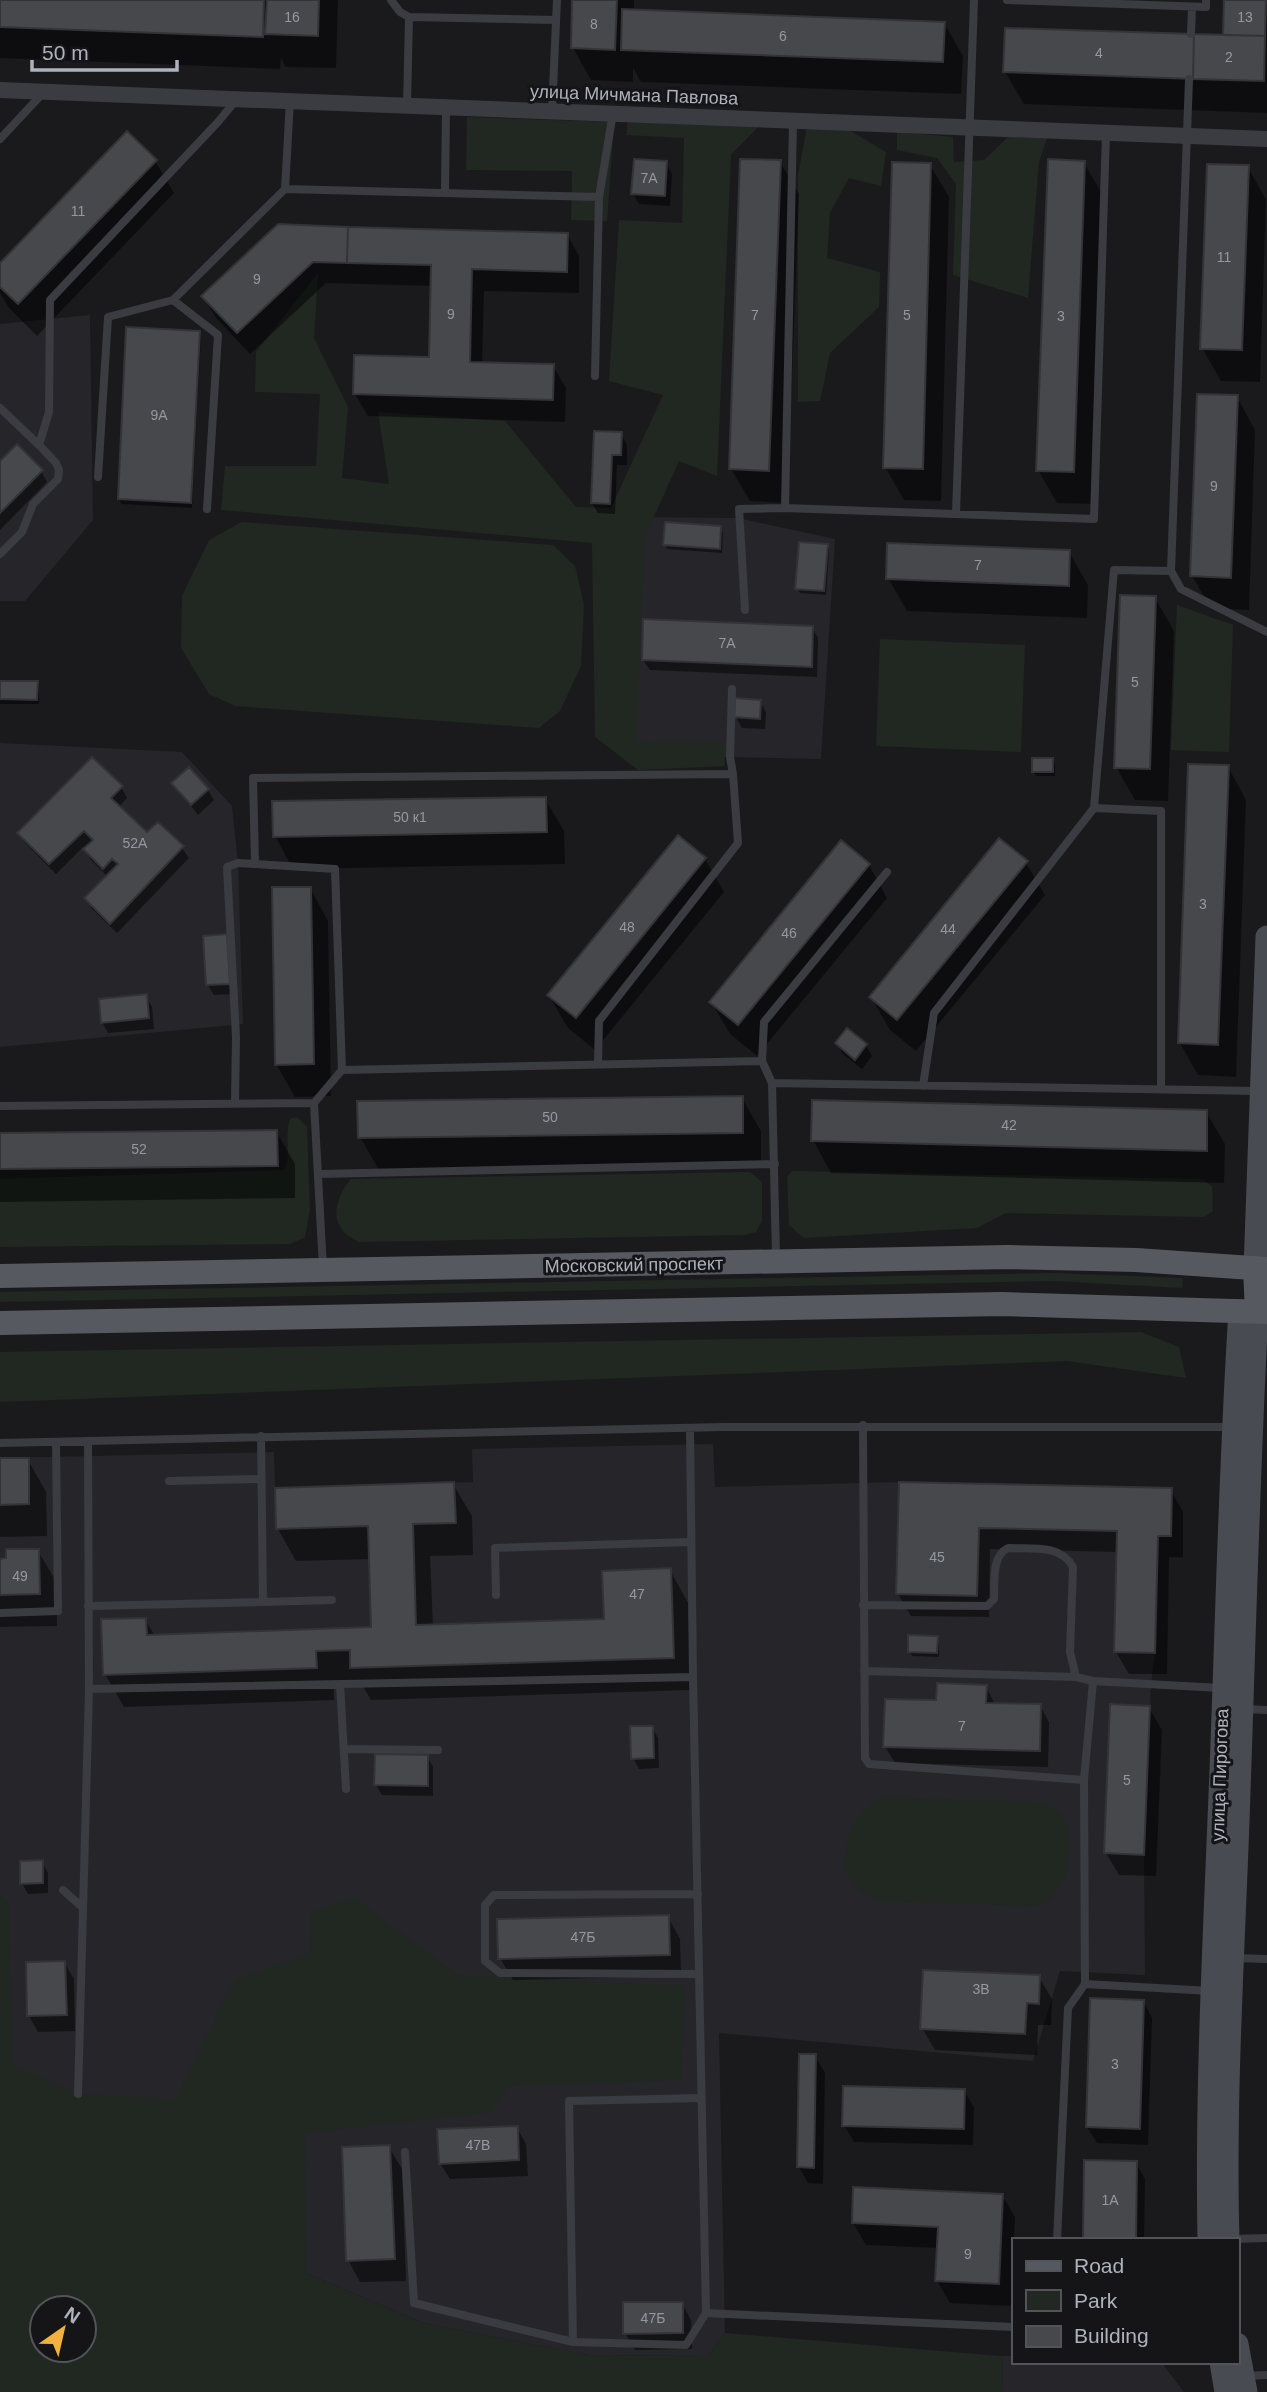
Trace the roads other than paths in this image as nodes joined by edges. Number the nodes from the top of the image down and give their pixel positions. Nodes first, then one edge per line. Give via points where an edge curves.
1 (391, 0) edge
2 (557, 0) edge
3 (974, 0) edge
4 (1007, 0) edge
5 (1206, 0) edge
6 (1073, 1) edge
7 (1192, 7) junction
8 (410, 17) junction
9 (556, 20) junction
10 (1191, 34) dead end
11 (1189, 79) dead end
12 (0, 90) edge
13 (44, 92) junction
14 (237, 99) junction
15 (290, 101) junction
16 (407, 106) junction
17 (446, 107) junction
18 (552, 111) junction
19 (613, 113) junction
20 (793, 122) junction
21 (970, 128) junction
22 (1105, 133) junction
23 (1187, 136) junction
24 (0, 139) edge
25 (1267, 139) edge
26 (285, 188) junction
27 (445, 192) junction
28 (599, 197) junction
29 (173, 300) junction
30 (595, 376) dead end
31 (0, 408) edge
32 (39, 445) junction
33 (98, 477) dead end
34 (785, 508) junction
35 (207, 509) dead end
36 (956, 514) junction
37 (0, 554) edge
38 (1171, 571) junction
39 (745, 610) dead end
40 (1267, 632) edge
41 (732, 690) dead end
42 (733, 774) junction
43 (1094, 808) junction
44 (255, 864) junction
45 (887, 872) dead end
46 (1267, 937) edge
47 (762, 1061) junction
48 (598, 1063) junction
49 (342, 1070) junction
50 (772, 1083) junction
51 (923, 1086) junction
52 (1161, 1090) junction
53 (1261, 1091) junction
54 (235, 1103) junction
55 (314, 1103) junction
56 (0, 1106) edge
57 (1263, 1143) edge
58 (775, 1164) junction
59 (319, 1174) junction
60 (776, 1263) junction
61 (1261, 1269) edge
62 (323, 1271) junction
63 (0, 1276) edge
64 (1255, 1311) edge
65 (0, 1323) edge
66 (863, 1426) junction
67 (690, 1427) junction
68 (1242, 1427) junction
69 (261, 1436) junction
70 (88, 1441) junction
71 (56, 1442) junction
72 (0, 1443) edge
73 (261, 1479) junction
74 (169, 1481) dead end
75 (690, 1542) junction
76 (496, 1595) dead end
77 (332, 1600) dead end
78 (263, 1602) junction
79 (88, 1605) junction
80 (863, 1605) junction
81 (0, 1613) edge
82 (864, 1671) junction
83 (694, 1677) junction
84 (1076, 1677) junction
85 (1093, 1681) junction
86 (340, 1684) junction
87 (89, 1689) junction
88 (1233, 1698) junction
89 (1267, 1710) edge
90 (344, 1749) junction
91 (438, 1750) dead end
92 (1084, 1780) junction
93 (346, 1789) dead end
94 (63, 1890) dead end
95 (698, 1894) junction
96 (83, 1908) junction
97 (1223, 1957) junction
98 (1267, 1959) edge
99 (699, 1974) junction
100 (1085, 1984) junction
101 (1222, 1992) junction
102 (78, 2094) dead end
103 (701, 2098) junction
104 (405, 2152) dead end
105 (1057, 2238) edge
106 (1209, 2238) edge
107 (1228, 2238) edge
108 (1267, 2238) edge
109 (1239, 2239) edge
110 (706, 2313) junction
111 (1012, 2327) edge
112 (573, 2342) junction
113 (1267, 2375) edge
114 (1232, 2380) edge

1 - 8 lane
2 - 9 lane
3 - 21 lane
4 - 6 lane
5 - 7 lane via 1206,8
6 - 7 lane
7 - 10 lane
8 - 9 lane
8 - 16 lane
9 - 18 lane
11 - 23 lane
12 - 13 street, улица Мичмана Павлова
13 - 14 street, улица Мичмана Павлова
13 - 24 lane
14 - 15 street, улица Мичмана Павлова
14 - 32 lane via 50,300 49,412
15 - 16 street, улица Мичмана Павлова
15 - 26 lane
16 - 17 street, улица Мичмана Павлова
17 - 18 street, улица Мичмана Павлова
17 - 27 lane
18 - 19 street, улица Мичмана Павлова
19 - 20 street, улица Мичмана Павлова
19 - 28 lane
20 - 21 street, улица Мичмана Павлова
20 - 34 lane
21 - 22 street, улица Мичмана Павлова
21 - 36 lane
22 - 23 street, улица Мичмана Павлова
22 - 36 lane via 1094,519
23 - 25 street, улица Мичмана Павлова
23 - 38 lane
26 - 27 lane
26 - 29 lane
27 - 28 lane
28 - 30 lane
29 - 33 lane via 108,317
29 - 35 lane via 218,335
31 - 32 lane
32 - 37 lane via 60,470 58,479 33,504 22,532
34 - 36 lane
34 - 39 lane via 739,509
38 - 40 lane via 1181,589
38 - 43 lane via 1114,570
41 - 42 lane
42 - 44 lane via 253,778
42 - 48 lane via 738,843 599,1021
43 - 51 lane via 933,1013
43 - 52 lane via 1161,811
44 - 49 lane via 335,869
44 - 54 lane via 227,867
45 - 47 lane via 764,1022
46 - 53 main road
47 - 48 lane
47 - 50 lane
48 - 49 lane
49 - 55 lane
50 - 51 lane
50 - 58 lane
51 - 52 lane
52 - 53 lane
53 - 57 main road
54 - 55 lane
54 - 56 lane
55 - 59 lane
57 - 61 main road
58 - 59 lane
58 - 60 lane
59 - 62 lane
60 - 61 main road, Московский проспект via 1008,1257
60 - 62 main road, Московский проспект
61 - 64 main road
62 - 63 main road, Московский проспект
64 - 65 main road via 1002,1304
64 - 68 main road, улица Пирогова
64 - 68 main road, улица Пирогова via 1256,1395
66 - 67 lane
66 - 68 lane
66 - 80 lane
67 - 69 lane
67 - 75 lane
68 - 88 main road, улица Пирогова
69 - 70 lane
69 - 73 lane
70 - 71 lane
70 - 79 lane
71 - 72 lane
71 - 81 lane via 58,1611
73 - 74 lane
73 - 78 lane
75 - 76 lane via 495,1548
75 - 83 lane
77 - 78 lane
78 - 79 lane
79 - 87 lane
80 - 82 lane
80 - 84 lane via 987,1606 994,1599 1001,1551 1057,1551 1068,1557 1073,1567 1070,1652
82 - 84 lane
82 - 92 lane via 865,1758 869,1764
83 - 86 lane
83 - 95 lane
84 - 85 lane
85 - 88 lane
85 - 92 lane
86 - 87 lane
86 - 90 lane
87 - 96 lane
88 - 89 lane
88 - 97 main road, улица Пирогова
90 - 91 lane
90 - 93 lane
92 - 100 lane
94 - 96 lane
95 - 99 lane
95 - 99 lane via 494,1895 485,1905 485,1961 500,1973
96 - 102 lane
97 - 98 lane
97 - 101 main road, улица Пирогова
99 - 103 lane
100 - 101 lane
100 - 105 lane via 1068,2008
101 - 106 main road, улица Пирогова via 1208,2171
101 - 107 main road, улица Пирогова
103 - 110 lane
103 - 112 lane via 569,2101
104 - 112 lane via 414,2303
108 - 109 lane
110 - 111 lane
110 - 112 lane via 685,2345
113 - 114 lane

